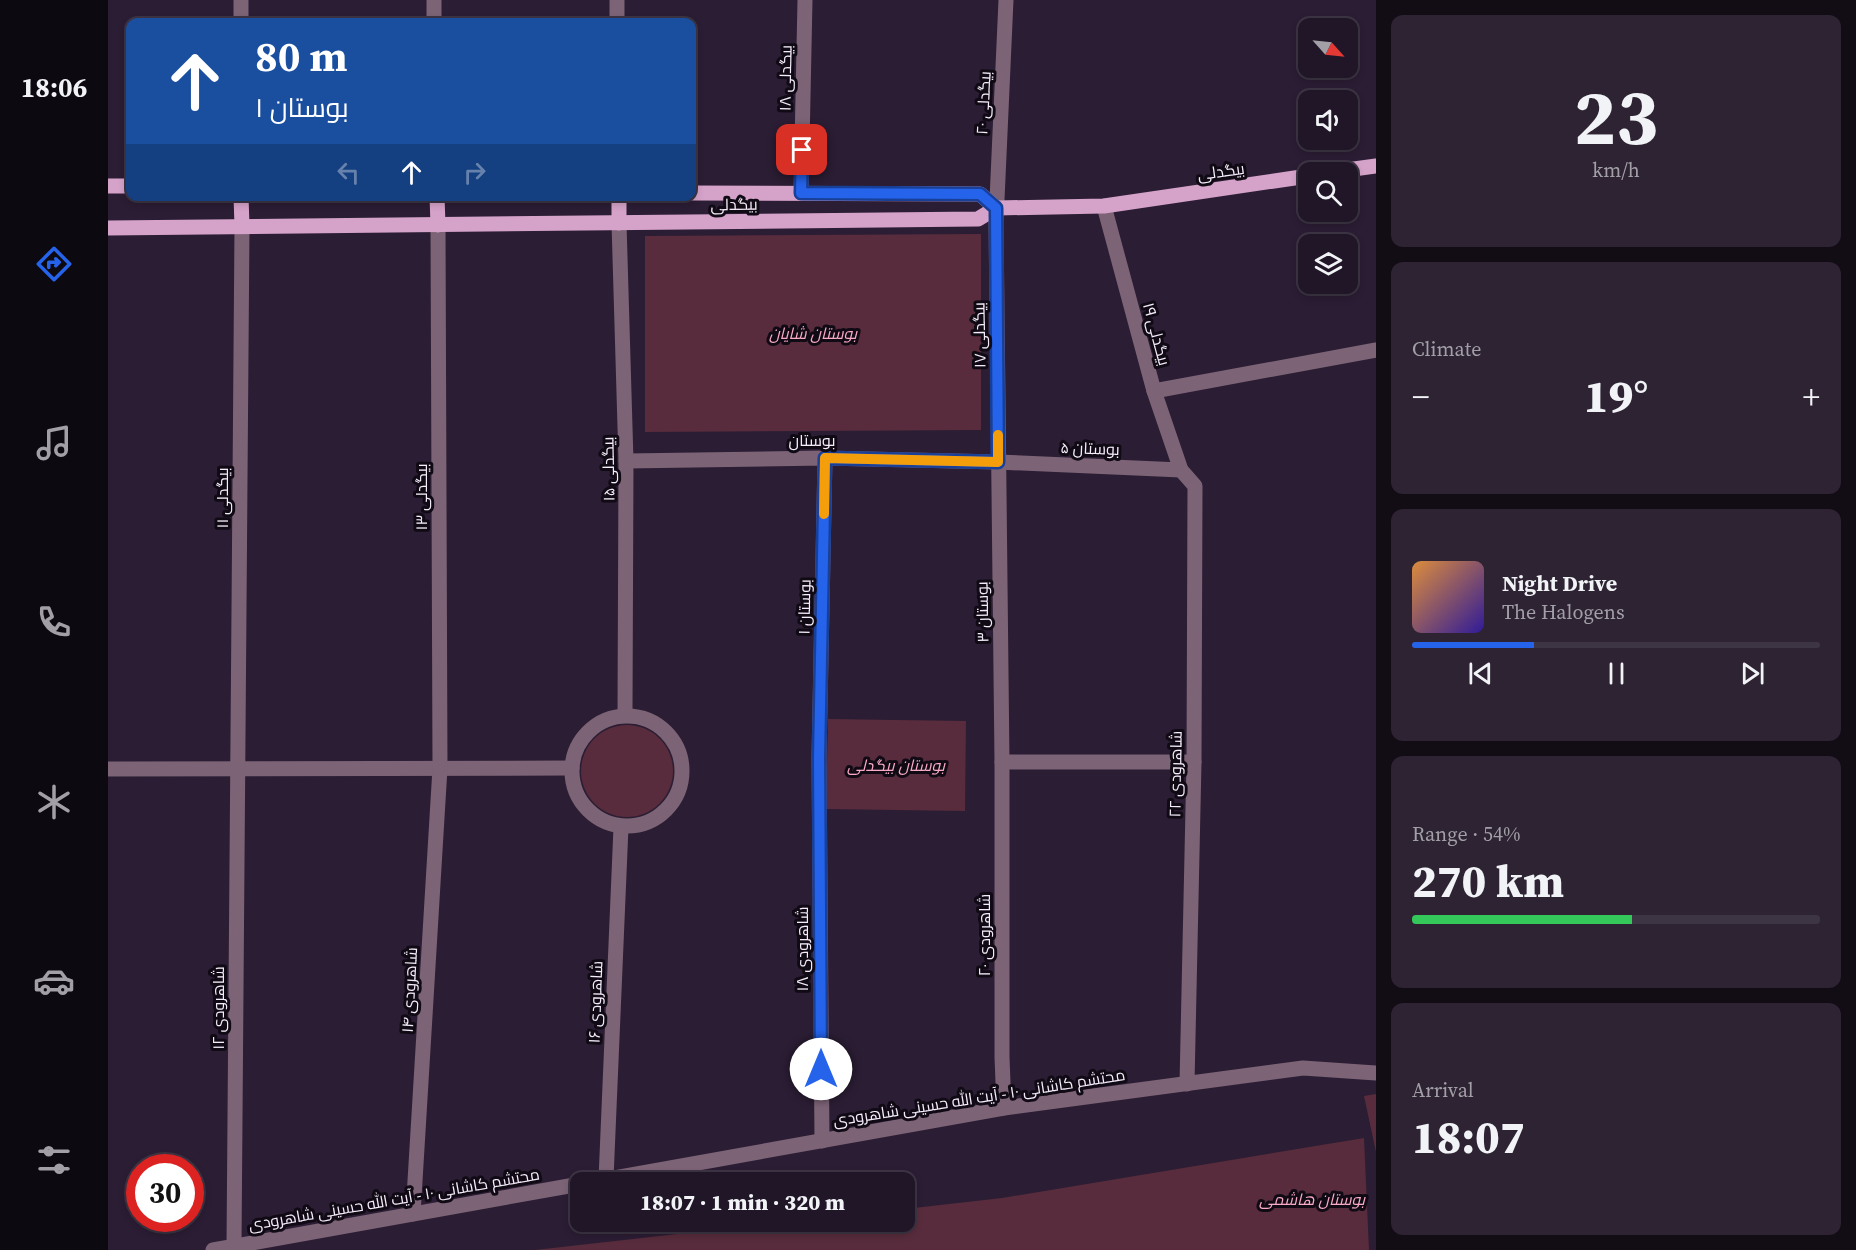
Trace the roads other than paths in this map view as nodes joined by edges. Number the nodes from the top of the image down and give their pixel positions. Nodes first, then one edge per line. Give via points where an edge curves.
1 (241, 0) edge
2 (434, 0) edge
3 (617, 0) edge
4 (805, 0) edge
5 (1006, 0) edge
6 (241, 18) edge
7 (434, 18) edge
8 (617, 18) edge
9 (1376, 166) edge
10 (1358, 168) edge
11 (1298, 177) edge
12 (108, 186) edge
13 (126, 186) edge
14 (696, 193) edge
15 (801, 193) junction
16 (241, 201) edge
17 (437, 201) edge
18 (619, 201) edge
19 (1104, 206) junction
20 (996, 208) junction
21 (619, 223) junction
22 (438, 225) junction
23 (242, 226) junction
24 (108, 228) edge
25 (1376, 350) edge
26 (1154, 391) junction
27 (825, 458) junction
28 (626, 461) junction
29 (998, 462) junction
30 (1181, 470) junction
31 (625, 715) junction
32 (819, 757) joint
33 (1002, 762) junction
34 (1194, 762) junction
35 (440, 768) junction
36 (572, 768) junction
37 (237, 769) junction
38 (108, 770) edge
39 (621, 827) junction
40 (1375, 1073) edge
41 (1187, 1084) junction
42 (1004, 1108) junction
43 (822, 1141) junction
44 (600, 1172) edge
45 (649, 1172) edge
46 (570, 1186) edge
47 (413, 1214) junction
48 (234, 1246) junction
49 (213, 1250) edge

1 - 6 street
2 - 7 street
3 - 8 street
4 - 15 street, بیگدلی ۱۸
5 - 20 street, بیگدلی ۲۰
9 - 10 main road
11 - 19 main road, بیگدلی
12 - 13 main road
14 - 15 main road, بیگدلی
15 - 20 main road, بیگدلی via 980,194
16 - 23 main road
17 - 22 main road
18 - 21 main road
19 - 20 main road, بیگدلی
19 - 26 street, بیگدلی ۱۹
20 - 21 main road, بیگدلی via 978,219
20 - 29 street, بیگدلی ۱۷
21 - 22 main road, بیگدلی
21 - 28 street, بیگدلی ۱۵
22 - 23 main road, بیگدلی
22 - 35 street, بیگدلی ۱۳
23 - 24 main road, بیگدلی
23 - 37 street, بیگدلی ۱۱
25 - 26 street
26 - 30 street, بیگدلی ۱۹
27 - 28 street, بوستان
27 - 29 street, بوستان
27 - 32 street, بوستان ۱
28 - 31 street, بیگدلی ۱۵
29 - 30 street, بوستان ۵
29 - 33 street, بوستان ۳
30 - 34 street, شاهرودی ۲۲ via 1195,486
31 - 36 street via 591,728 579,742
31 - 39 street via 643,717 659,725 681,754 683,772 680,791 670,807 639,826
32 - 43 street, شاهرودی ۱۸
33 - 34 street
33 - 42 street, شاهرودی ۲۰
34 - 41 street, شاهرودی ۲۲
35 - 36 street
35 - 37 street
35 - 47 street, شاهرودی ۱۴
36 - 39 street via 577,795 588,811 603,822
37 - 38 street
37 - 48 street, شاهرودی ۱۲
39 - 44 street, شاهرودی ۱۶
40 - 41 street, محتشم کاشانی ۱۰ - آیت الله حسینی شاهرودی via 1303,1068
41 - 42 street, محتشم کاشانی ۱۰ - آیت الله حسینی شاهرودی
42 - 43 street, محتشم کاشانی ۱۰ - آیت الله حسینی شاهرودی
43 - 45 street, محتشم کاشانی ۱۰ - آیت الله حسینی شاهرودی
46 - 47 street, محتشم کاشانی ۱۰ - آیت الله حسینی شاهرودی
47 - 48 street, محتشم کاشانی ۱۰ - آیت الله حسینی شاهرودی
48 - 49 street, محتشم کاشانی ۱۰ - آیت الله حسینی شاهرودی

